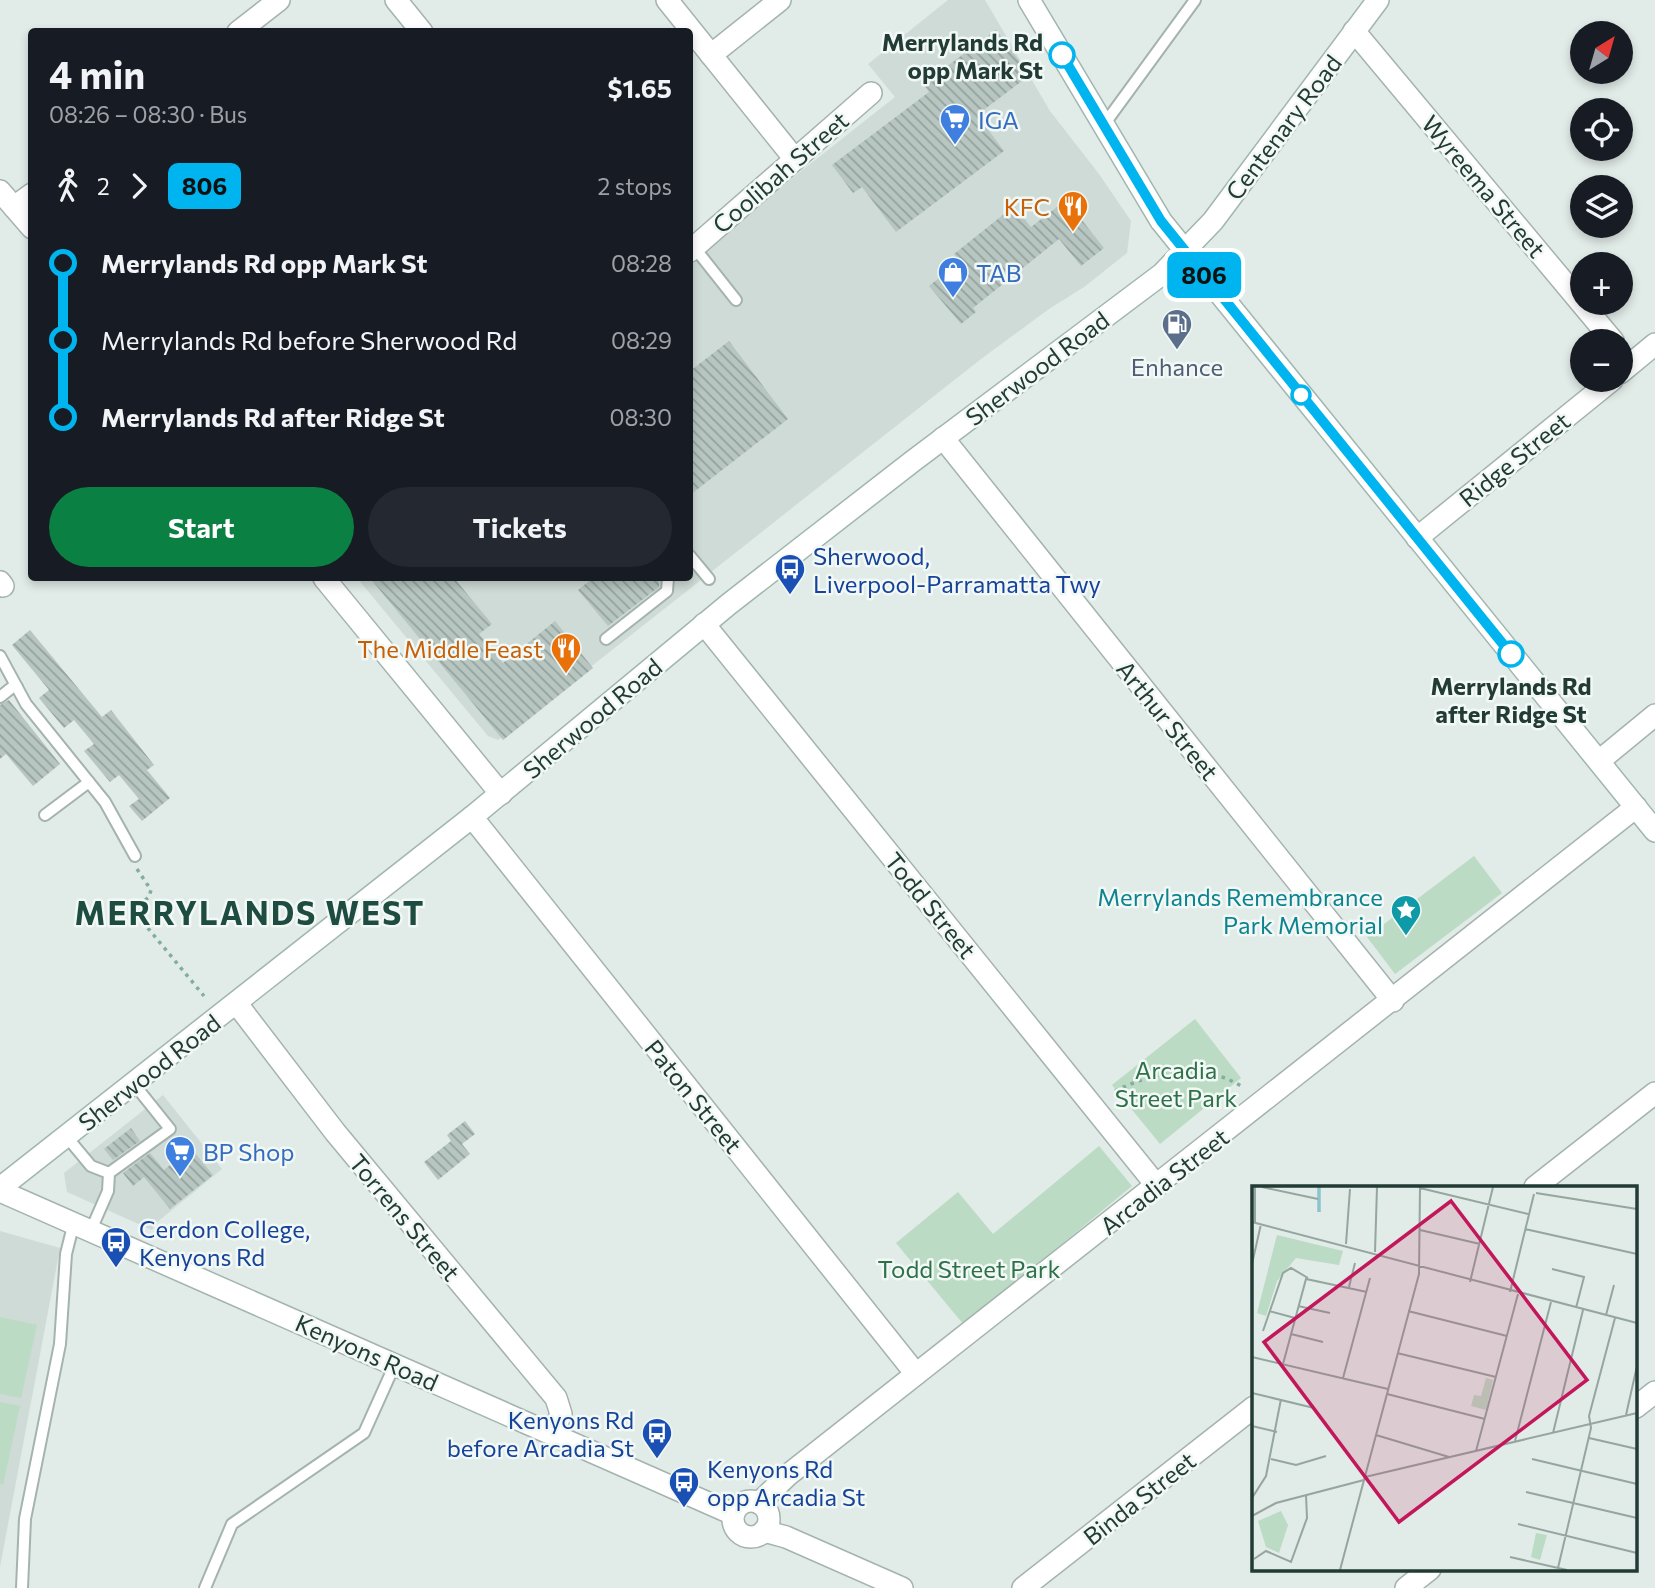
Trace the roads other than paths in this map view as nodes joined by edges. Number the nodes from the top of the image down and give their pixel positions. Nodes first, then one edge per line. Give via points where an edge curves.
1 (278, 0) edge
2 (396, 0) edge
3 (667, 0) edge
4 (780, 0) edge
5 (1029, 0) edge
6 (1195, 0) edge
7 (1378, 0) edge
8 (243, 28) edge
9 (419, 28) edge
10 (689, 28) edge
11 (1354, 31) junction
12 (693, 32) edge
13 (711, 55) junction
14 (871, 93) dead end
15 (1103, 126) junction
16 (794, 158) junction
17 (0, 191) edge
18 (28, 197) edge
19 (14, 207) junction
20 (28, 223) edge
21 (693, 248) edge
22 (693, 250) edge
23 (1184, 251) junction
24 (736, 300) dead end
25 (1603, 329) edge
26 (1655, 344) edge
27 (1633, 357) edge
28 (1597, 392) edge
29 (943, 438) junction
30 (1417, 538) junction
31 (693, 559) edge
32 (709, 579) dead end
33 (326, 581) edge
34 (668, 581) edge
35 (704, 624) junction
36 (606, 639) dead end
37 (0, 656) edge
38 (17, 687) junction
39 (0, 698) edge
40 (1655, 715) edge
41 (1599, 761) junction
42 (89, 782) junction
43 (501, 794) junction
44 (1636, 807) junction
45 (45, 815) dead end
46 (472, 817) junction
47 (1655, 831) edge
48 (135, 856) road end
49 (1394, 1001) junction
50 (236, 1004) junction
51 (134, 1084) junction
52 (1655, 1093) edge
53 (66, 1136) junction
54 (110, 1173) junction
55 (1157, 1186) junction
56 (1536, 1186) edge
57 (0, 1189) edge
58 (83, 1226) junction
59 (396, 1364) junction
60 (916, 1374) junction
61 (1655, 1392) edge
62 (1638, 1405) edge
63 (1252, 1409) edge
64 (553, 1433) junction
65 (759, 1503) junction
66 (733, 1514) junction
67 (764, 1531) junction
68 (1429, 1570) edge
69 (22, 1588) edge
70 (205, 1588) edge
71 (902, 1588) edge
72 (1023, 1588) edge
73 (1406, 1588) edge

1 - 8 street
2 - 9 street
3 - 10 street
4 - 13 street
5 - 15 street
6 - 15 lane
7 - 11 street, Centenary Road
11 - 23 street, Centenary Road via 1213,221
11 - 25 street, Wyreema Street
12 - 13 street
13 - 16 street
14 - 16 street, Coolibah Street
15 - 23 street
16 - 21 street, Coolibah Street
17 - 19 street
18 - 19 street
19 - 20 street
22 - 24 lane
23 - 29 street, Sherwood Road via 1162,274
23 - 30 street
26 - 27 street
28 - 30 street, Ridge Street
29 - 35 street, Sherwood Road
29 - 49 street, Arthur Street
30 - 41 street
31 - 32 lane
33 - 43 street
34 - 36 lane via 667,591
35 - 43 street, Sherwood Road
35 - 55 street, Todd Street
37 - 38 lane
38 - 39 lane
38 - 42 lane
40 - 41 street
41 - 44 street
42 - 45 lane
42 - 48 lane
43 - 46 street, Sherwood Road
44 - 47 street
44 - 49 street, Arcadia Street
46 - 50 street, Sherwood Road
46 - 60 street, Paton Street
49 - 55 street, Arcadia Street
50 - 51 street, Sherwood Road
50 - 64 street, Torrens Street via 335,1132 556,1398 561,1414
51 - 53 street, Sherwood Road
51 - 54 lane via 170,1129
52 - 56 street
53 - 54 lane via 91,1166
53 - 57 street, Sherwood Road
54 - 58 lane via 108,1191
55 - 60 street, Arcadia Street
57 - 58 street, Kenyons Road
58 - 59 street, Kenyons Road
58 - 69 lane via 66,1254 60,1344 25,1519
59 - 64 street, Kenyons Road
59 - 70 lane via 363,1433 232,1524
60 - 65 street, Arcadia Street
61 - 62 street
63 - 72 street, Binda Street
64 - 66 street, Kenyons Road
65 - 66 street via 743,1502
65 - 67 street via 768,1516
66 - 67 street via 734,1526 742,1535
67 - 71 street
68 - 73 street

